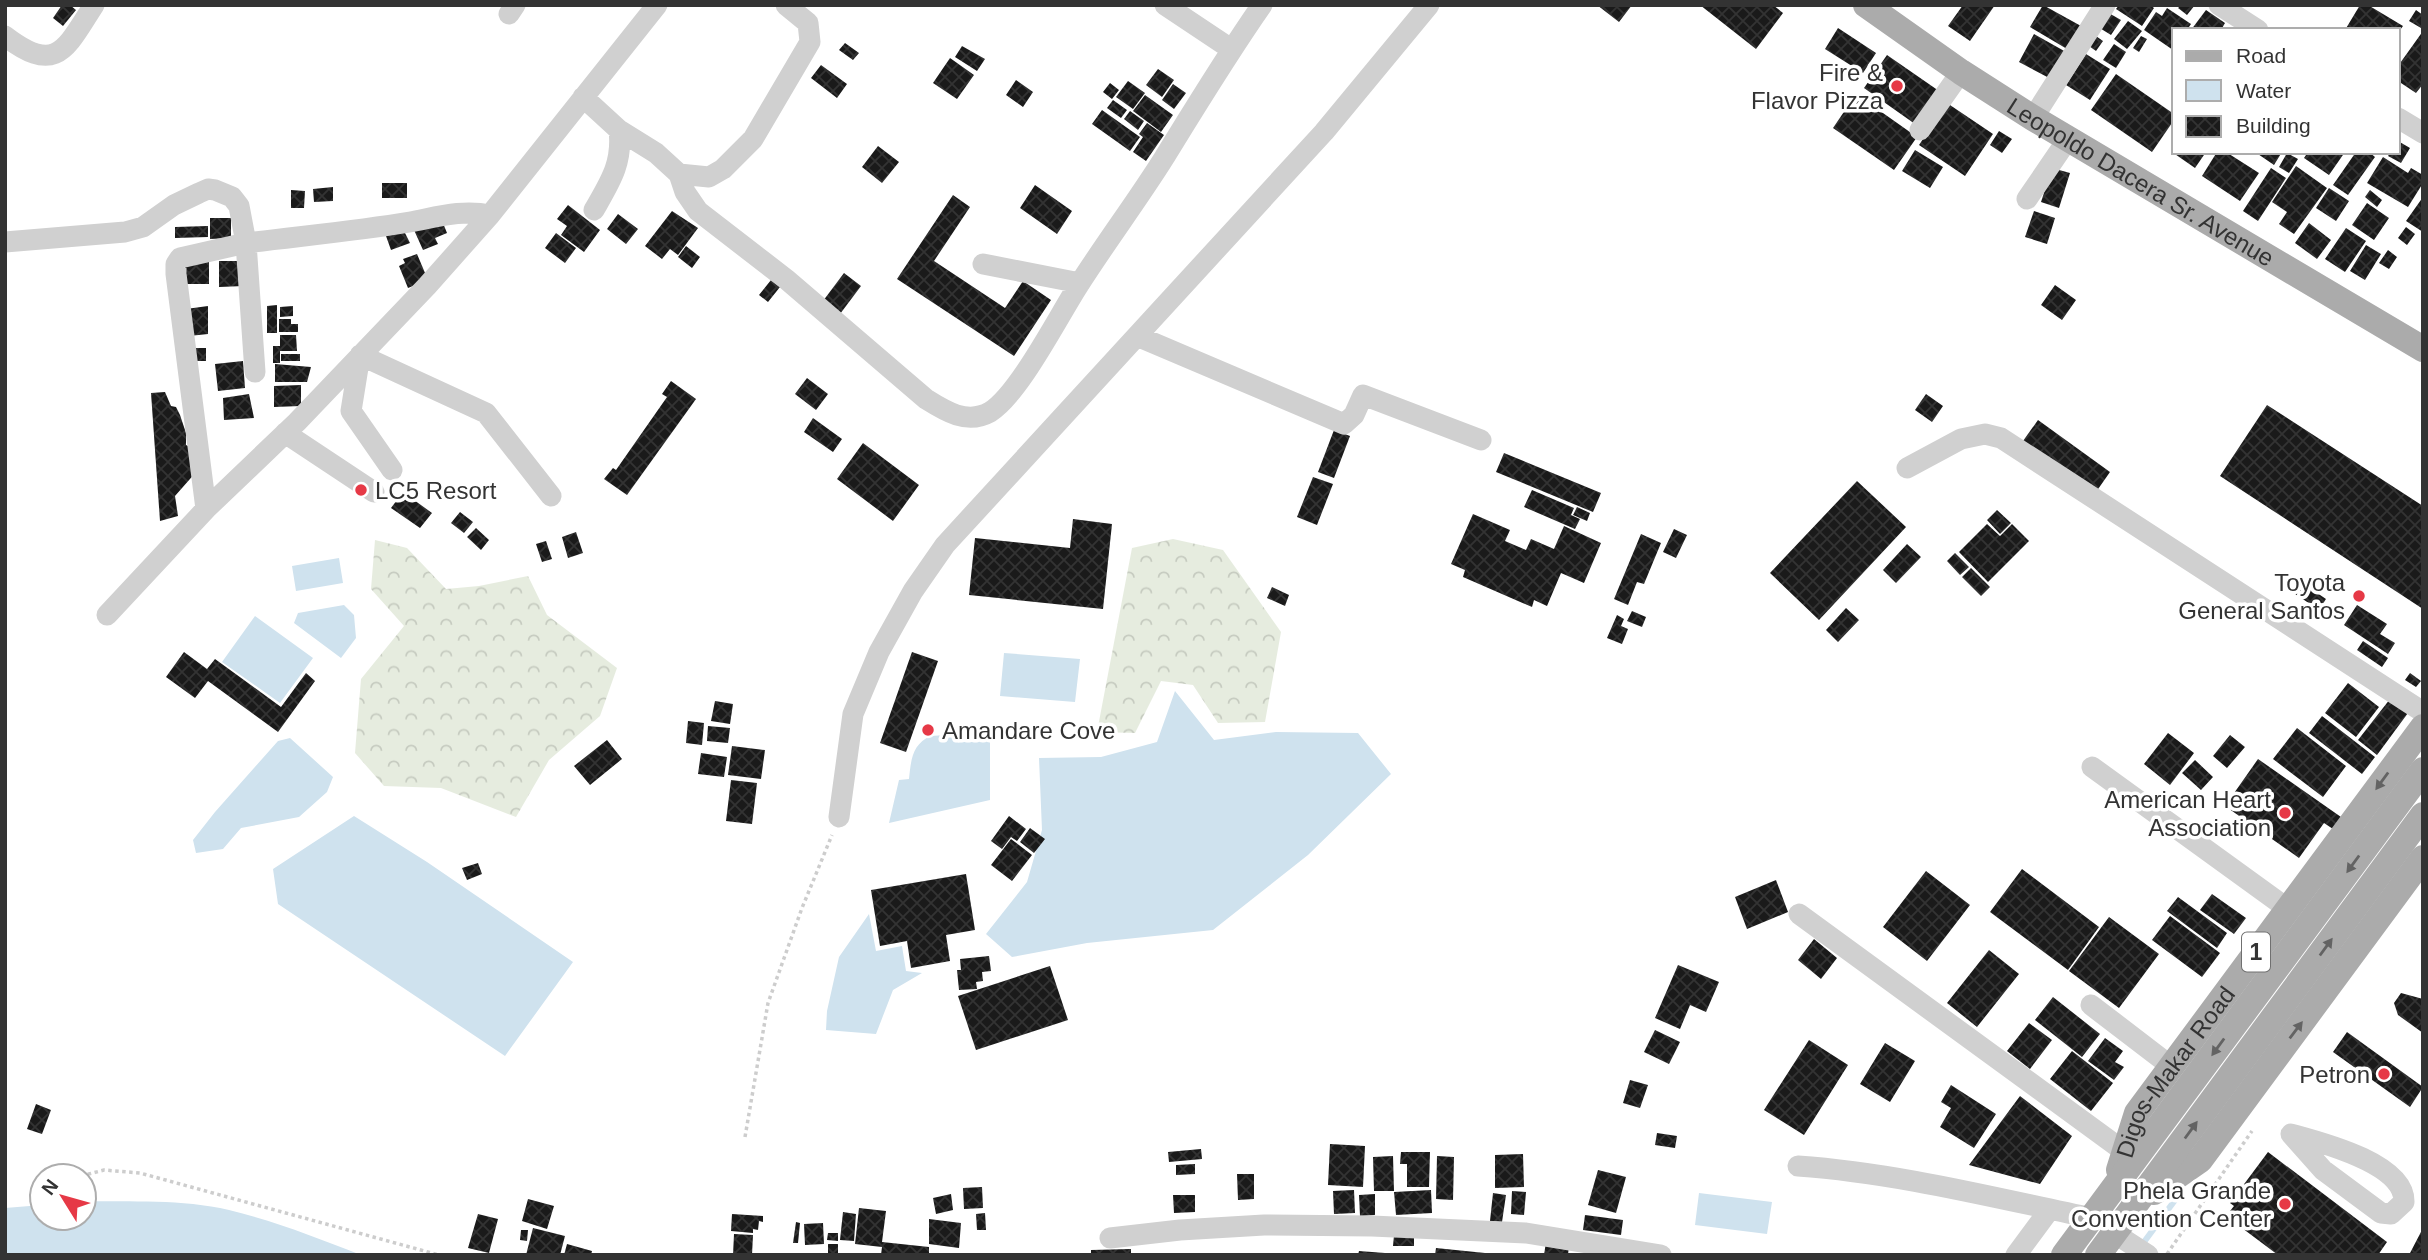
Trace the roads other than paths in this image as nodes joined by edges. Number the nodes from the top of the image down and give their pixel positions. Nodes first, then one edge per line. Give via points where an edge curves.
1 (94, 5) edge
2 (657, 5) edge
3 (786, 5) edge
4 (1165, 5) edge
5 (1262, 5) edge
6 (1429, 5) edge
7 (1866, 5) edge
8 (2105, 5) edge
9 (2219, 5) edge
10 (2255, 28) edge
11 (5, 36) edge
12 (1231, 49) junction
13 (1961, 72) junction
14 (583, 97) junction
15 (2033, 118) junction
16 (2400, 118) edge
17 (619, 130) junction
18 (1920, 130) dead end
19 (2423, 133) edge
20 (2068, 139) junction
21 (679, 174) junction
22 (2027, 199) dead end
23 (594, 210) dead end
24 (490, 215) junction
25 (5, 242) edge
26 (246, 243) junction
27 (983, 264) dead end
28 (1080, 283) junction
29 (1137, 336) junction
30 (2423, 349) edge
31 (360, 355) junction
32 (255, 372) dead end
33 (285, 433) junction
34 (1481, 440) dead end
35 (1907, 468) dead end
36 (392, 470) dead end
37 (374, 492) dead end
38 (551, 496) dead end
39 (206, 509) junction
40 (107, 615) dead end
41 (2423, 712) edge
42 (2423, 727) edge
43 (2092, 767) dead end
44 (2423, 770) edge
45 (2423, 816) edge
46 (839, 817) road end
47 (2423, 858) edge
48 (2288, 909) junction
49 (1799, 914) dead end
50 (2091, 1005) dead end
51 (2172, 1067) junction
52 (2291, 1134) joint
53 (2125, 1152) junction
54 (1798, 1166) dead end
55 (2114, 1189) junction
56 (2136, 1205) junction
57 (2050, 1209) junction
58 (2092, 1218) junction
59 (2114, 1233) junction
60 (1110, 1238) dead end
61 (1661, 1255) edge
62 (2016, 1255) edge
63 (2064, 1255) edge
64 (2098, 1255) edge
65 (2148, 1255) edge

1 - 11 street via 65,49 50,56 24,50
2 - 14 street
3 - 21 street via 808,23 810,42 753,139 709,177
4 - 12 street
5 - 12 street
6 - 29 street via 1324,132
7 - 13 main road, Leopoldo Dacera Sr. Avenue
8 - 15 street
9 - 10 street
12 - 28 street
13 - 15 main road, Leopoldo Dacera Sr. Avenue
13 - 18 street
14 - 17 street
14 - 24 street
15 - 20 main road, Leopoldo Dacera Sr. Avenue
16 - 19 street
17 - 21 street
17 - 23 street via 618,166
20 - 22 street
20 - 30 main road, Leopoldo Dacera Sr. Avenue
21 - 28 street via 698,211 950,415 972,417 989,412 1010,395
24 - 26 street via 444,214
24 - 31 street
25 - 26 street via 125,232 143,227 208,189 232,197 239,206
26 - 32 street
26 - 39 street via 180,258 176,264
27 - 28 street
29 - 34 street via 1343,424 1354,415 1363,396
29 - 46 street via 945,545 913,591 879,652 853,714
31 - 33 street
31 - 36 street via 351,411
31 - 38 street via 486,413
33 - 37 street
33 - 39 street
35 - 41 street via 1961,439 1986,434 2001,438
39 - 40 street
42 -> 48 main road, Digos-Makar Road / 1
43 - 48 street
44 -> 55 main road, Digos-Makar Road / 1
56 -> 45 main road, Digos-Makar Road / 1
56 -> 47 main road, Digos-Makar Road / 1 via 2200,1160
48 - 51 main road, Digos-Makar Road / 1
49 - 53 street
50 - 51 street
51 - 53 main road, Digos-Makar Road / 1 via 2137,1113
52 - 52 street via 2323,1170 2381,1213 2391,1214 2404,1202 2397,1182 2386,1172 2351,1152
53 - 55 main road, Digos-Makar Road / 1
54 - 57 street via 1838,1169
55 - 58 main road, Digos-Makar Road / 1
56 - 59 main road, Digos-Makar Road / 1
57 - 58 street
57 - 62 street
58 - 63 main road, Digos-Makar Road / 1
59 - 64 main road, Digos-Makar Road / 1
59 - 65 street
60 - 61 street via 1264,1225 1372,1226 1526,1233

